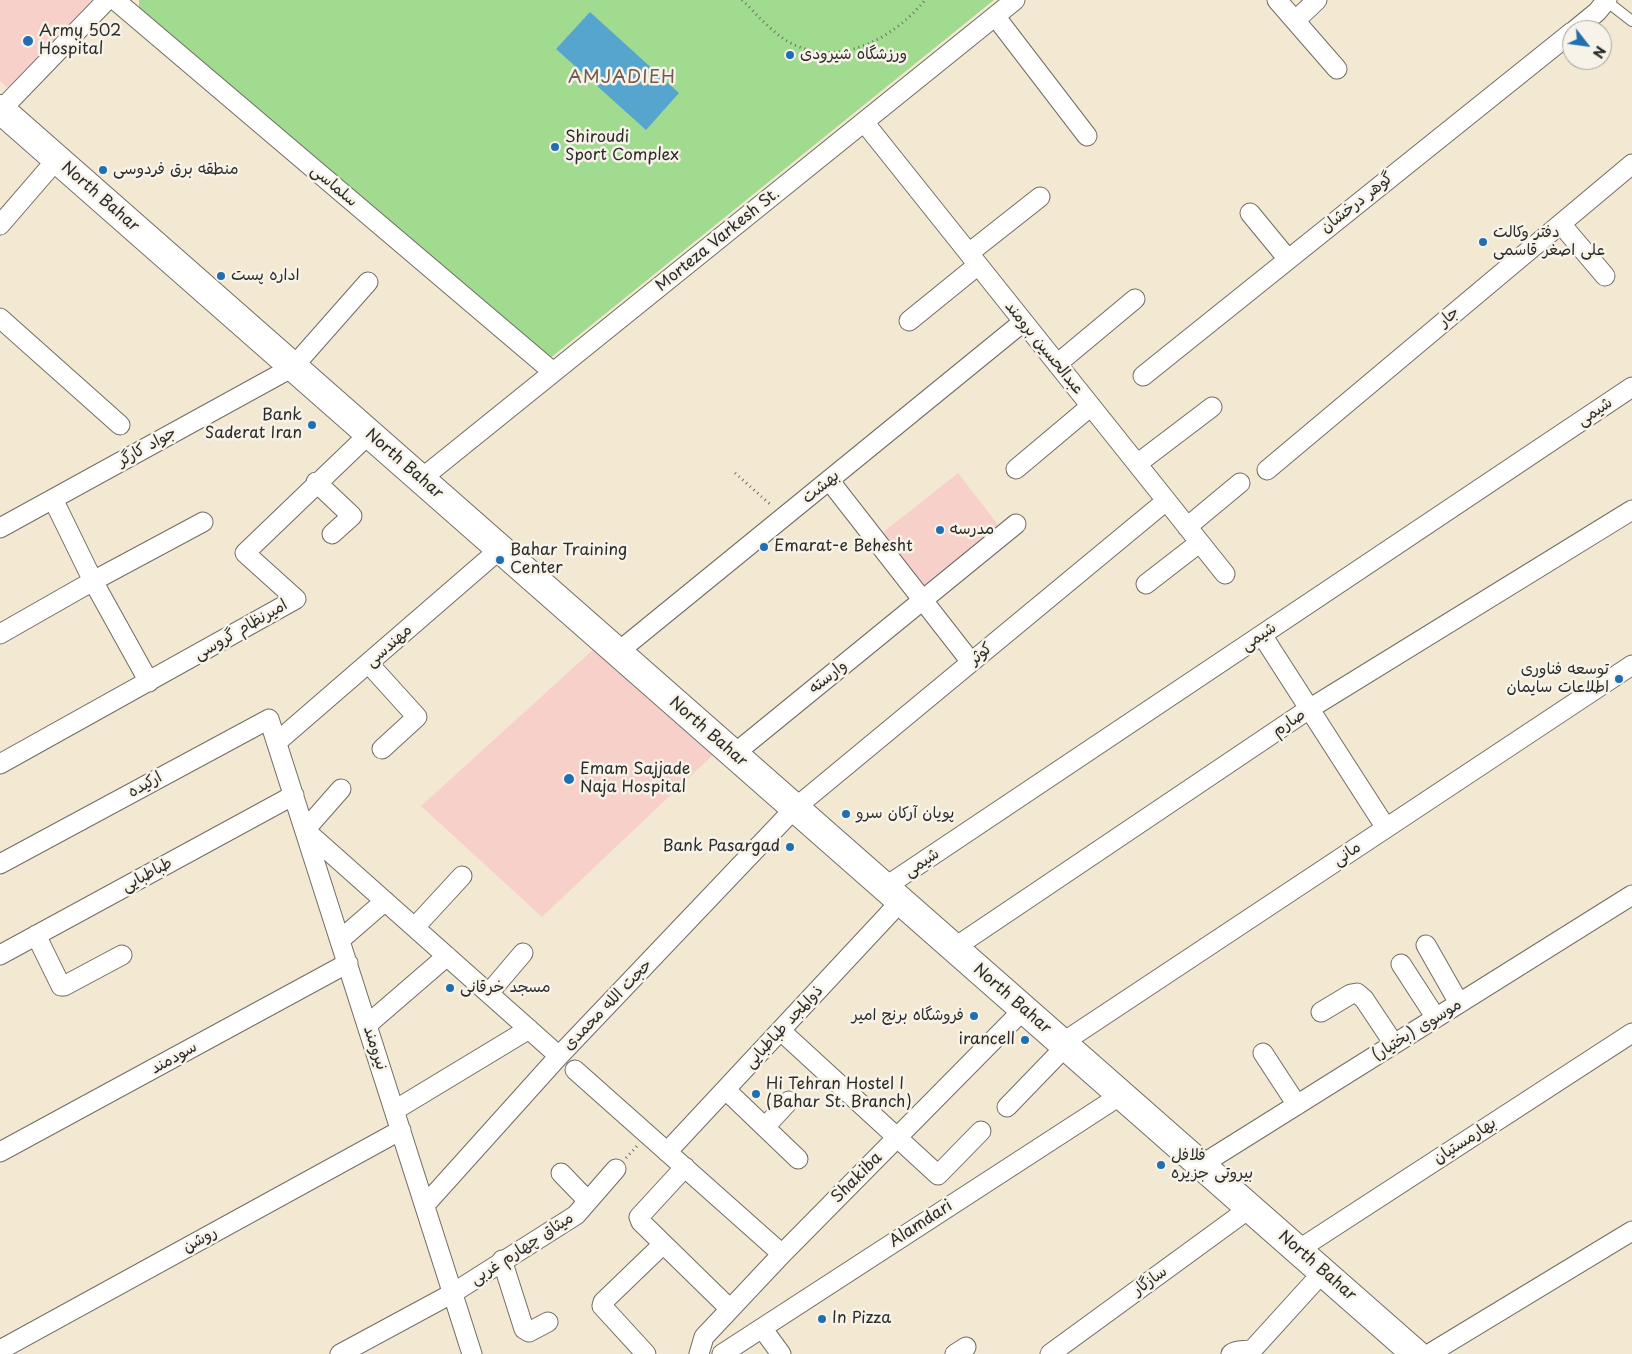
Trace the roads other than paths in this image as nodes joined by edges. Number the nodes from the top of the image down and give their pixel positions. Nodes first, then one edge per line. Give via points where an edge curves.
1 (106, 0) edge
2 (115, 0) edge
3 (1015, 0) edge
4 (1277, 0) edge
5 (1317, 0) edge
6 (1606, 0) edge
7 (995, 16) junction
8 (1296, 20) junction
9 (1587, 20) edge
10 (1632, 21) edge
11 (1562, 40) edge
12 (1337, 69) dead end
13 (0, 109) edge
14 (864, 122) junction
15 (1086, 136) dead end
16 (57, 159) junction
17 (1632, 164) edge
18 (1040, 197) dead end
19 (1250, 213) dead end
20 (1561, 224) junction
21 (0, 225) edge
22 (1287, 258) junction
23 (974, 259) junction
24 (1605, 276) dead end
25 (368, 282) dead end
26 (1135, 299) dead end
27 (0, 318) edge
28 (909, 321) dead end
29 (1024, 322) junction
30 (1057, 364) junction
31 (293, 367) junction
32 (554, 372) junction
33 (1143, 376) dead end
34 (1632, 387) edge
35 (1091, 406) junction
36 (1212, 408) dead end
37 (120, 425) dead end
38 (370, 434) junction
39 (1137, 464) junction
40 (1016, 469) dead end
41 (1267, 470) dead end
42 (421, 479) junction
43 (829, 480) junction
44 (316, 482) junction
45 (1240, 483) dead end
46 (53, 499) junction
47 (1166, 501) junction
48 (1632, 510) edge
49 (2, 522) edge
50 (203, 522) dead end
51 (1016, 524) dead end
52 (1187, 527) junction
53 (332, 534) dead end
54 (1199, 543) junction
55 (500, 549) junction
56 (1224, 574) dead end
57 (93, 581) junction
58 (1146, 584) dead end
59 (923, 600) junction
60 (0, 634) edge
61 (1262, 635) junction
62 (618, 652) junction
63 (971, 662) junction
64 (369, 664) junction
65 (1632, 665) edge
66 (149, 682) junction
67 (1310, 709) junction
68 (277, 742) junction
69 (382, 750) dead end
70 (734, 754) junction
71 (1, 760) edge
72 (341, 789) dead end
73 (294, 795) junction
74 (795, 808) junction
75 (1386, 828) junction
76 (305, 830) junction
77 (0, 864) edge
78 (462, 876) dead end
79 (893, 894) junction
80 (1632, 895) edge
81 (385, 901) junction
82 (415, 927) junction
83 (36, 935) junction
84 (340, 940) junction
85 (1426, 945) dead end
86 (954, 948) junction
87 (523, 952) dead end
88 (0, 955) edge
89 (122, 955) dead end
90 (447, 956) junction
91 (348, 963) junction
92 (1401, 964) dead end
93 (489, 993) junction
94 (1459, 1003) junction
95 (1024, 1009) junction
96 (1322, 1012) dead end
97 (1436, 1018) junction
98 (367, 1025) junction
99 (529, 1029) junction
100 (781, 1031) junction
101 (1632, 1033) edge
102 (1064, 1044) junction
103 (1394, 1044) junction
104 (1263, 1053) dead end
105 (559, 1056) junction
106 (575, 1070) dead end
107 (726, 1090) junction
108 (1121, 1094) junction
109 (789, 1101) dead end
110 (1297, 1105) junction
111 (1007, 1107) dead end
112 (395, 1110) junction
113 (765, 1127) junction
114 (401, 1130) junction
115 (981, 1131) dead end
116 (897, 1138) junction
117 (0, 1152) edge
118 (668, 1152) junction
119 (798, 1159) dead end
120 (1201, 1165) junction
121 (685, 1167) junction
122 (616, 1169) road end
123 (561, 1173) dead end
124 (588, 1201) junction
125 (425, 1205) junction
126 (1250, 1208) junction
127 (1632, 1231) edge
128 (658, 1249) dead end
129 (1298, 1250) junction
130 (782, 1254) junction
131 (502, 1260) junction
132 (1323, 1272) junction
133 (453, 1293) junction
134 (730, 1309) junction
135 (548, 1322) dead end
136 (762, 1328) junction
137 (0, 1350) edge
138 (1404, 1350) edge
139 (1053, 1353) edge
140 (340, 1354) edge
141 (472, 1354) edge
142 (646, 1354) edge
143 (699, 1354) edge
144 (722, 1354) edge
145 (782, 1354) edge
146 (1232, 1354) edge
147 (1429, 1354) edge

1 - 13 street
2 - 32 street, سلماسی
3 - 7 street, Morteza Varkesh St.
4 - 8 street
5 - 8 street
6 - 9 street, گوهر درخشان
6 - 10 lane
7 - 14 street, Morteza Varkesh St.
7 - 15 street
8 - 12 street
11 - 22 street, گوهر درخشان
13 - 16 main road, North Bahar
14 - 23 street, عبدالحسین برومند
14 - 32 street, Morteza Varkesh St.
16 - 21 street
16 - 31 main road, North Bahar
17 - 20 street, جار
18 - 23 street
19 - 22 street
20 - 24 street
20 - 41 street, جار
22 - 33 street, گوهر درخشان
23 - 28 street
23 - 29 street, عبدالحسین برومند
25 - 31 street, جواد کارگر
26 - 30 street
27 - 37 street
29 - 30 street, عبدالحسین برومند
29 - 43 street, بهشت
30 - 35 street, عبدالحسین برومند
31 - 38 main road, North Bahar
31 - 46 street, جواد کارگر
32 - 42 street, Morteza Varkesh St.
34 - 61 street, شیمی
35 - 39 street, عبدالحسین برومند
35 - 40 street
36 - 39 street
38 - 42 main road, North Bahar
38 - 44 street, امیرنظام گروسی
39 - 47 street, عبدالحسین برومند
42 - 55 main road, North Bahar
43 - 59 street
43 - 62 street, بهشت
44 - 53 street via 352,516
44 - 66 street, امیرنظام گروسی via 244,553 296,599
45 - 52 street
46 - 49 street, جواد کارگر
46 - 57 street
47 - 52 street, عبدالحسین برومند
47 - 63 street, کوثر
48 - 67 street, صارم
50 - 57 street
51 - 59 street, وارسته
52 - 54 street, عبدالحسین برومند
54 - 56 street, عبدالحسین برومند
54 - 58 street
55 - 62 main road, North Bahar
55 - 64 street, مهندسی
57 - 60 street
57 - 66 street
59 - 63 street
59 - 70 street, وارسته
61 - 67 street
61 - 79 street, شیمی
62 - 70 main road, North Bahar
63 - 74 street, کوثر
64 - 68 street, مهندسی
64 - 69 street via 417,717
65 - 75 street, مانی
66 - 71 street, امیرنظام گروسی
67 - 75 street
67 - 86 street, صارم
68 - 73 street, نیرومند
68 - 77 street, ارکیده via 269,719
70 - 74 main road, North Bahar
72 - 76 street
73 - 76 street, نیرومند
73 - 83 street, طباطبایی
74 - 79 main road, North Bahar
74 - 105 street, حجت الله محمدی
75 - 102 street, مانی
76 - 81 street
76 - 84 street, نیرومند
78 - 82 street
79 - 86 main road, North Bahar
79 - 100 street, ذوالمجد طباطبایی
80 - 94 street, موسوی (بختیار)
81 - 82 street
81 - 84 street
82 - 90 street
83 - 88 street, طباطبایی
83 - 89 street via 61,986
84 - 91 street, نیرومند
85 - 94 street
86 - 95 main road, North Bahar
87 - 93 street
90 - 93 street
90 - 98 street
91 - 98 street, نیرومند
91 - 117 street, سودمند
92 - 97 street
93 - 99 street
94 - 97 street, موسوی (بختیار)
95 - 102 main road, North Bahar
95 - 116 street, Shakiba
96 - 103 street via 1357,993
97 - 103 street, موسوی (بختیار)
98 - 112 street, نیرومند
99 - 105 street
99 - 112 street
100 - 107 street, ذوالمجد طباطبایی
100 - 116 street
101 - 129 street, بهارمستیان
102 - 108 main road, North Bahar
102 - 111 street, مانی
103 - 110 street, موسوی (بختیار)
104 - 110 street
105 - 125 street, حجت الله محمدی
106 - 118 street
107 - 113 street
107 - 118 street, ذوالمجد طباطبایی
108 - 120 main road, North Bahar
108 - 136 street, Alamdari
109 - 113 street
110 - 120 street, موسوی (بختیار)
112 - 114 street, نیرومند
113 - 119 street
114 - 125 street, نیرومند
114 - 137 street, روشن
115 - 116 street via 938,1176
116 - 130 street, Shakiba
118 - 121 street
120 - 126 main road, North Bahar
121 - 130 street
121 - 134 street via 639,1217
122 - 124 street, میثاق چهارم غربی
123 - 124 street
124 - 131 street, میثاق چهارم غربی via 576,1215
125 - 133 street, نیرومند
126 - 129 main road, North Bahar
126 - 139 street, سازگار
127 - 147 street
128 - 142 street via 602,1306
129 - 132 main road, North Bahar
130 - 134 street, Shakiba
131 - 133 street, میثاق چهارم غربی
131 - 135 street via 524,1329 529,1332
132 - 138 main road, North Bahar
132 - 146 street via 1254,1348
133 - 140 street, میثاق چهارم غربی
133 - 141 street, نیرومند
134 - 143 street, Shakiba via 704,1337
136 - 144 street, Alamdari
136 - 145 street

